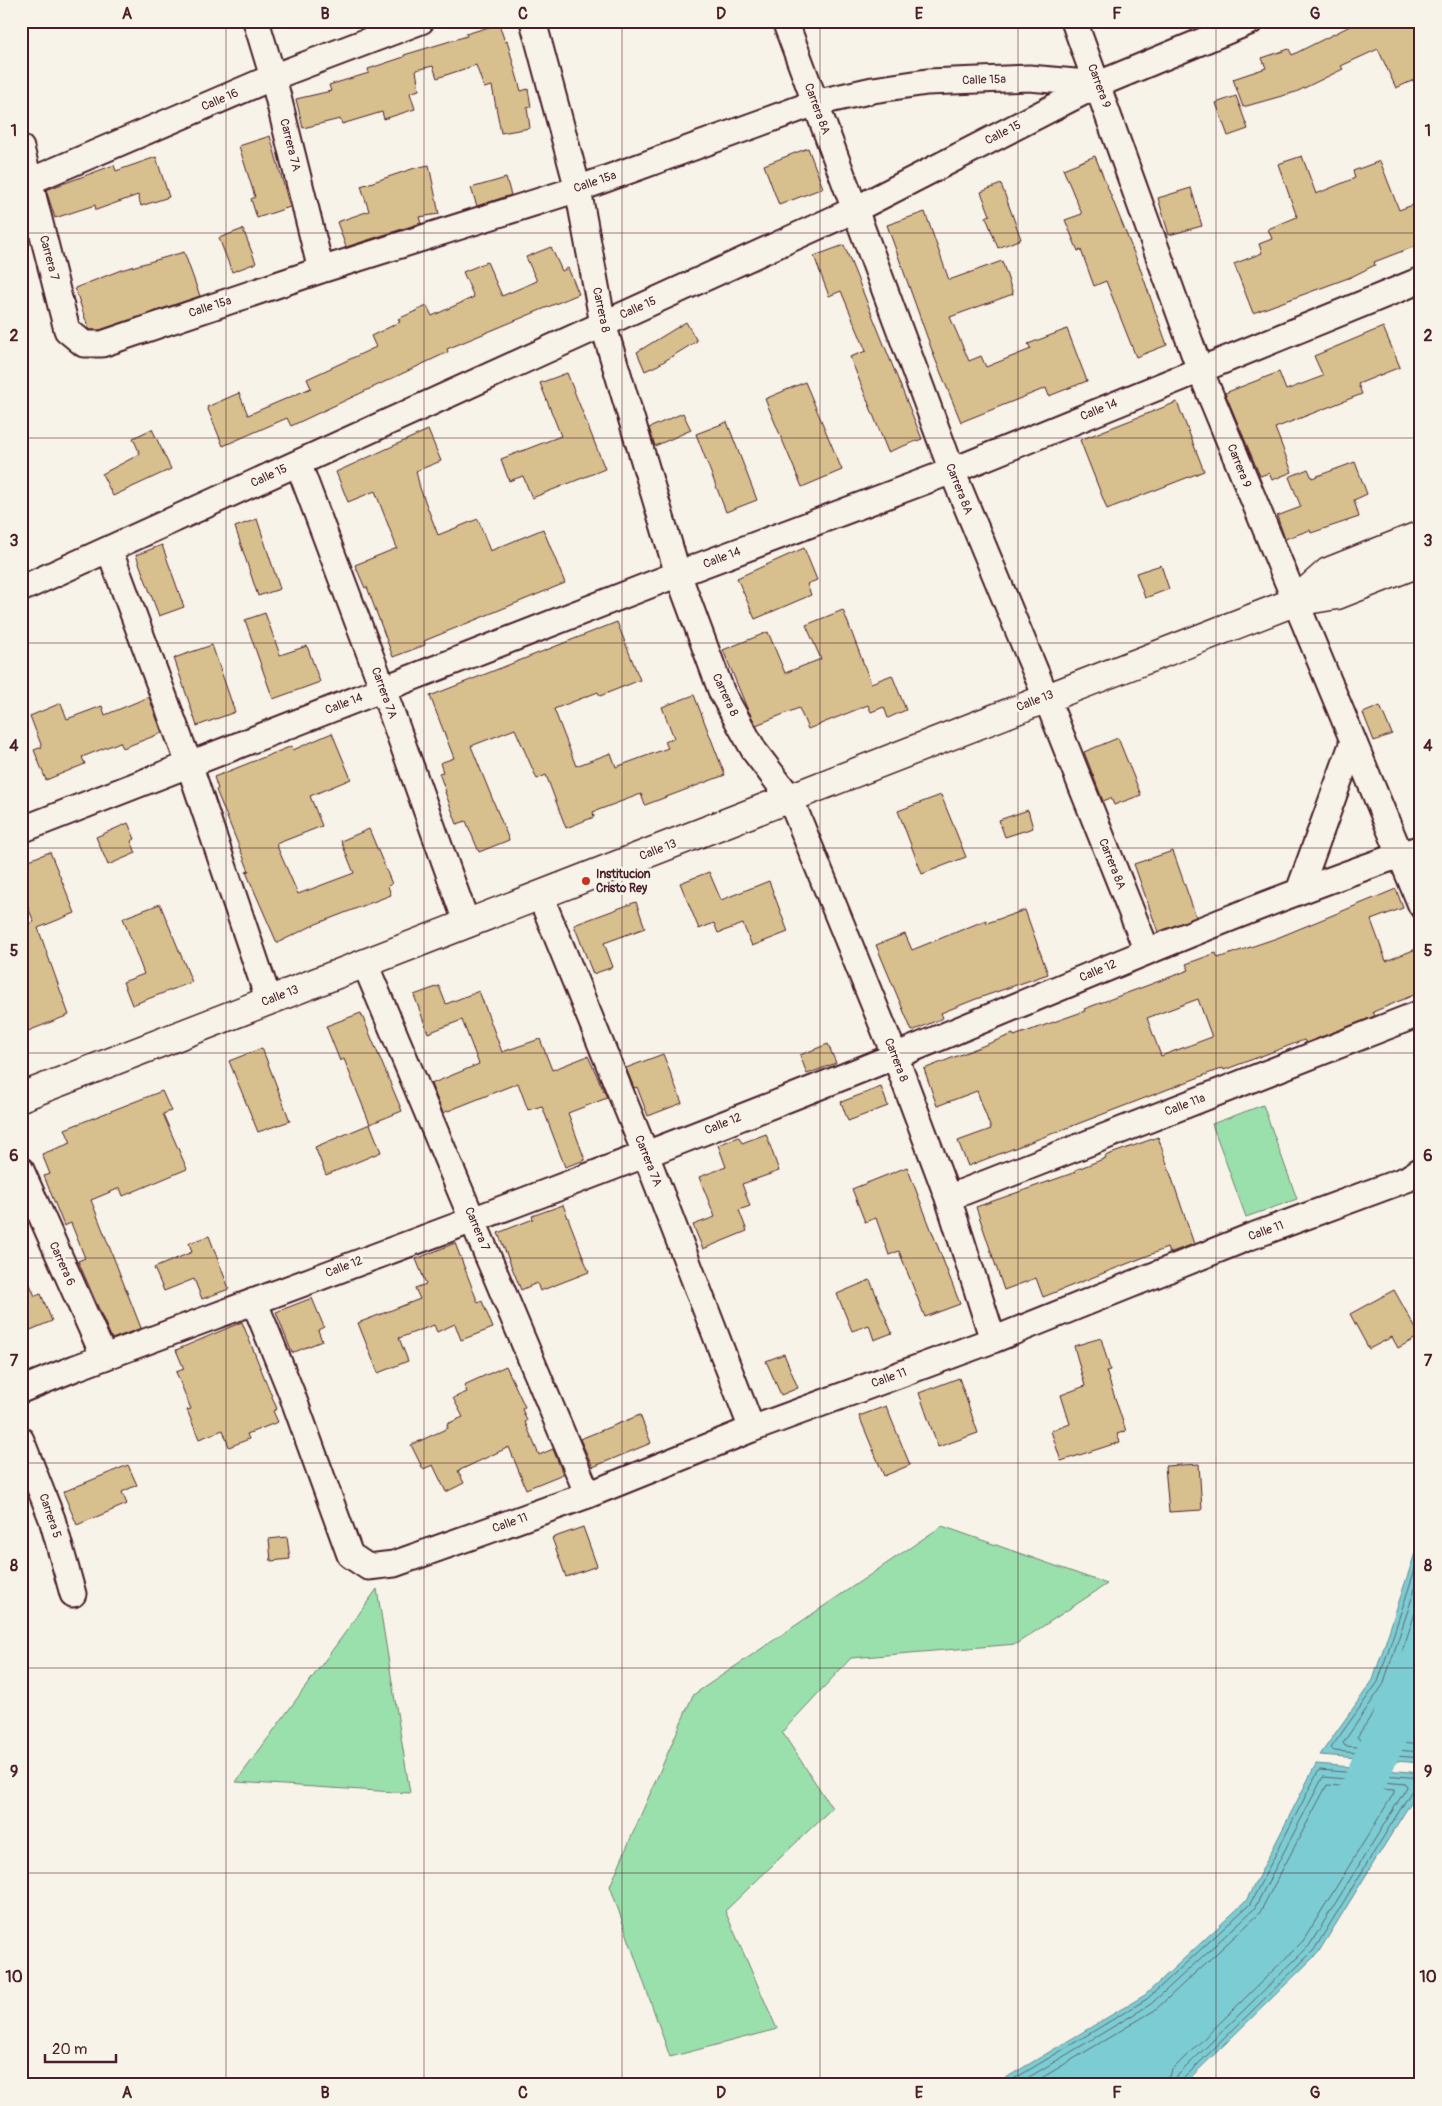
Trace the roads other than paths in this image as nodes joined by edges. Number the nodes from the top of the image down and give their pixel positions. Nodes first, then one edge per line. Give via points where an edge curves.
1 (256, 21) edge
2 (421, 21) edge
3 (533, 21) edge
4 (785, 21) edge
5 (1074, 21) edge
6 (1251, 21) edge
7 (273, 77) junction
8 (1098, 84) junction
9 (815, 103) junction
10 (21, 148) edge
11 (25, 183) edge
12 (578, 189) junction
13 (854, 210) junction
14 (322, 270) junction
15 (1421, 280) edge
16 (603, 324) junction
17 (102, 344) joint
18 (1200, 370) junction
19 (298, 463) junction
20 (952, 471) junction
21 (1421, 535) edge
22 (110, 549) junction
23 (1421, 562) edge
24 (678, 574) junction
25 (21, 589) edge
26 (1294, 602) junction
27 (383, 689) junction
28 (1046, 697) junction
29 (1353, 742) junction
30 (189, 764) junction
31 (790, 798) junction
32 (21, 830) edge
33 (1410, 851) edge
34 (1298, 891) junction
35 (540, 895) junction
36 (1421, 905) edge
37 (467, 924) junction
38 (1147, 951) junction
39 (366, 964) junction
40 (269, 1001) junction
41 (1421, 1013) edge
42 (895, 1056) junction
43 (22, 1093) edge
44 (646, 1155) junction
45 (21, 1170) edge
46 (1414, 1175) edge
47 (948, 1198) junction
48 (473, 1219) junction
49 (254, 1301) junction
50 (993, 1340) junction
51 (104, 1357) junction
52 (21, 1390) edge
53 (752, 1429) junction
54 (21, 1440) edge
55 (588, 1495) junction
56 (73, 1594) dead end

1 - 7 street, Carrera 7A
2 - 7 street, Calle 16
3 - 12 street, Carrera 8
4 - 9 street, Carrera 8A
5 - 8 street, Carrera 9
6 - 8 street, Calle 15
7 - 11 street, Calle 16
7 - 14 street, Carrera 7A
8 - 9 street, Calle 15a via 1029,78 927,82
8 - 13 street, Calle 15
8 - 18 street, Carrera 9
9 - 12 street, Calle 15a
9 - 13 street, Carrera 8A
10 - 11 street, Carrera 7
11 - 17 street, Carrera 7 via 67,330 84,344
12 - 14 street, Calle 15a
12 - 16 street, Carrera 8
13 - 16 street, Calle 15
13 - 20 street, Carrera 8A
14 - 17 street, Calle 15a
15 - 18 street, Calle 14
16 - 19 street, Calle 15
16 - 24 street, Carrera 8
18 - 20 street, Calle 14
18 - 26 street, Carrera 9
19 - 22 street, Calle 15
19 - 27 street, Carrera 7A
20 - 24 street, Calle 14
20 - 28 street, Carrera 8A
21 - 26 highway, Calle 13 via 1328,572
22 - 25 street, Calle 15
22 - 30 street
23 - 26 highway, Calle 13 via 1337,594
24 - 27 street, Calle 14
24 - 31 street, Carrera 8 via 722,693 755,752
26 - 28 highway, Calle 13
26 - 29 street, Carrera 9
27 - 30 street, Calle 14
27 - 37 street, Carrera 7A
28 - 31 highway, Calle 13
28 - 38 street, Carrera 8A
29 - 33 street, Carrera 9
29 - 34 street
30 - 32 street, Calle 14
30 - 40 street
31 - 35 highway, Calle 13
31 - 42 street, Carrera 8
33 - 34 street, Calle 12
33 - 36 street, Carrera 9
34 - 38 street, Calle 12
35 - 37 highway, Calle 13
35 - 44 street, Carrera 7A
37 - 39 highway, Calle 13
38 - 42 street, Calle 12
39 - 40 highway, Calle 13
39 - 48 street, Carrera 7
40 - 43 highway, Calle 13
41 - 47 street, Calle 11a
42 - 44 street, Calle 12
42 - 47 street, Carrera 8
44 - 48 street, Calle 12
44 - 53 street, Carrera 7A
45 - 51 street, Carrera 6
46 - 50 street, Calle 11
47 - 50 street, Carrera 8
48 - 49 street, Calle 12
48 - 55 street, Carrera 7
49 - 51 street, Calle 12
49 - 55 street, Calle 11 via 350,1555 368,1567 394,1564
50 - 53 street, Calle 11
51 - 52 street, Calle 12
53 - 55 street, Calle 11
54 - 56 street, Carrera 5 via 52,1519

